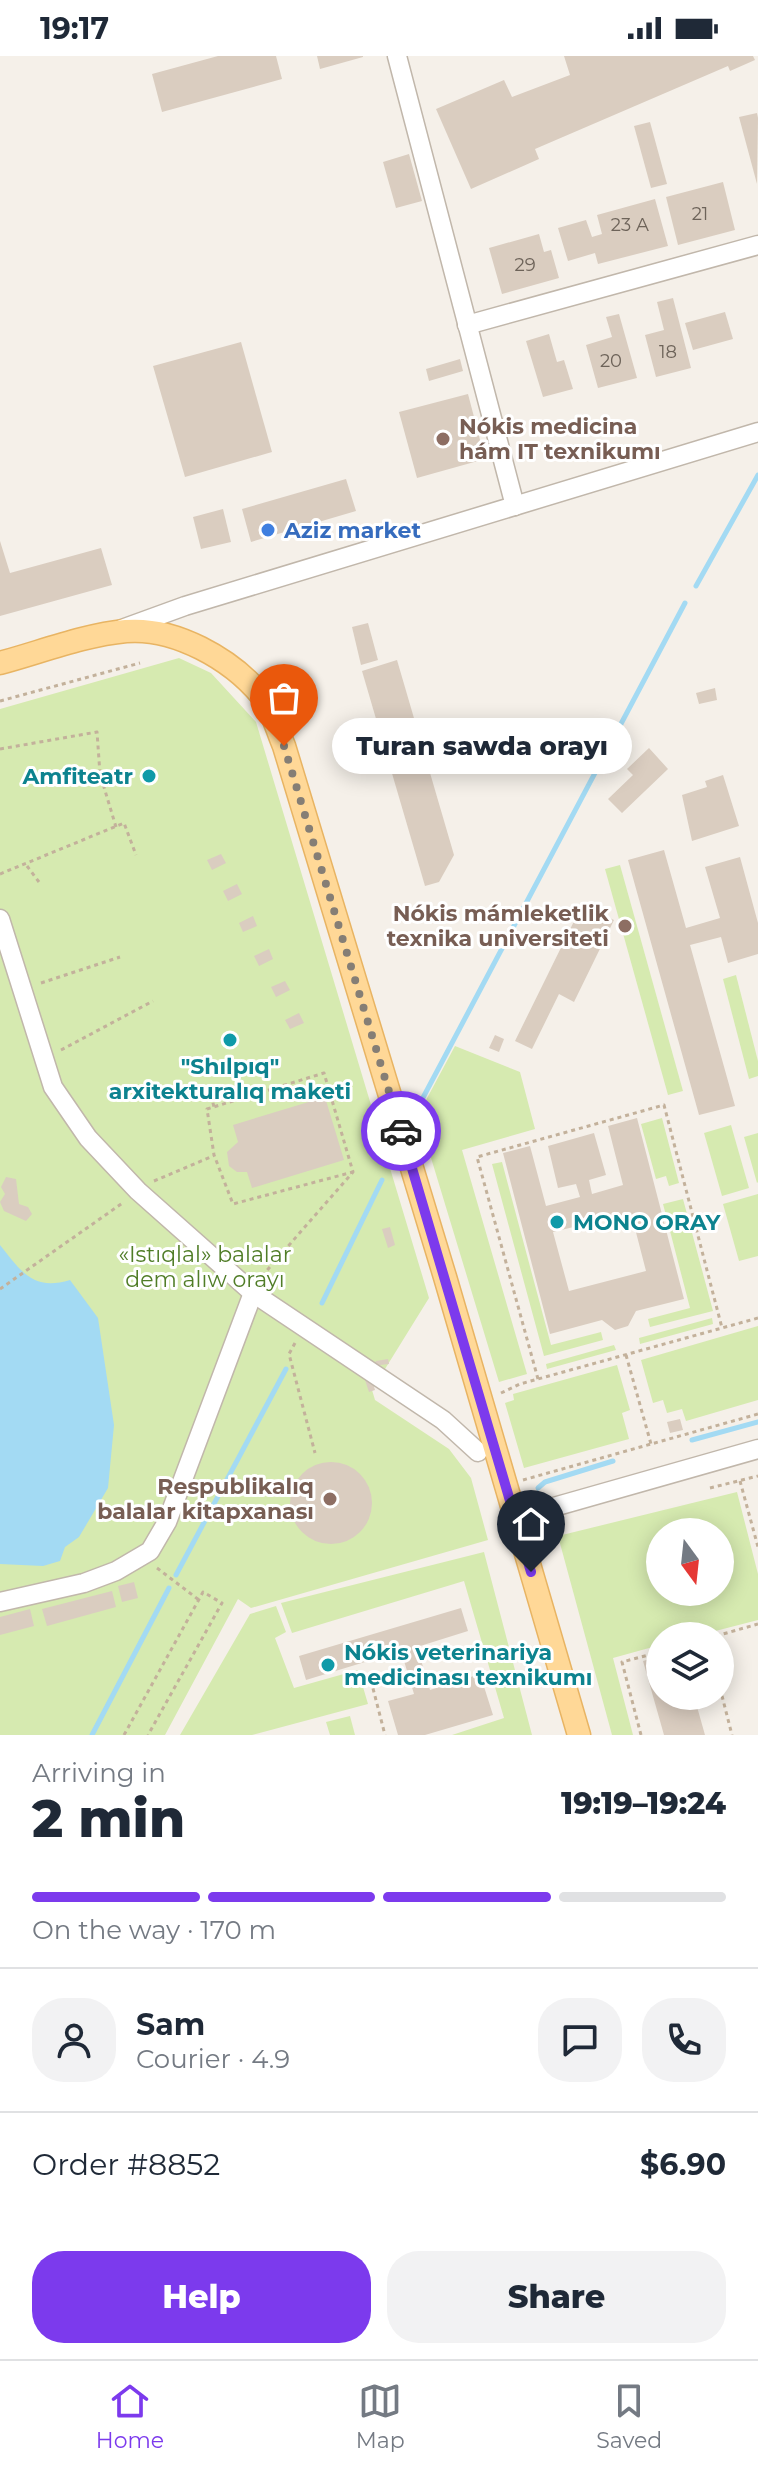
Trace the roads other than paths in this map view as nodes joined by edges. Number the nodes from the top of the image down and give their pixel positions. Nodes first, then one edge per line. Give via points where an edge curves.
1 (397, 56) edge
2 (758, 245) edge
3 (467, 325) junction
4 (756, 429) edge
5 (515, 506) junction
6 (185, 606) junction
7 (105, 635) junction
8 (196, 646) junction
9 (0, 663) edge
10 (0, 919) edge
11 (253, 1293) junction
12 (758, 1449) edge
13 (478, 1452) dead end
14 (515, 1518) junction
15 (0, 1602) edge
16 (579, 1735) edge

1 - 3 street
2 - 3 street
3 - 5 street
4 - 5 street
5 - 6 street
6 - 7 street
6 - 8 street via 177,614 177,631
7 - 8 main road via 128,631
7 - 9 main road
8 - 14 main road via 230,665 263,697 284,746
10 - 11 street via 53,1087 88,1138 138,1191
11 - 13 street via 443,1420
11 - 15 street via 167,1522 143,1557 84,1583
12 - 14 street
14 - 16 main road

